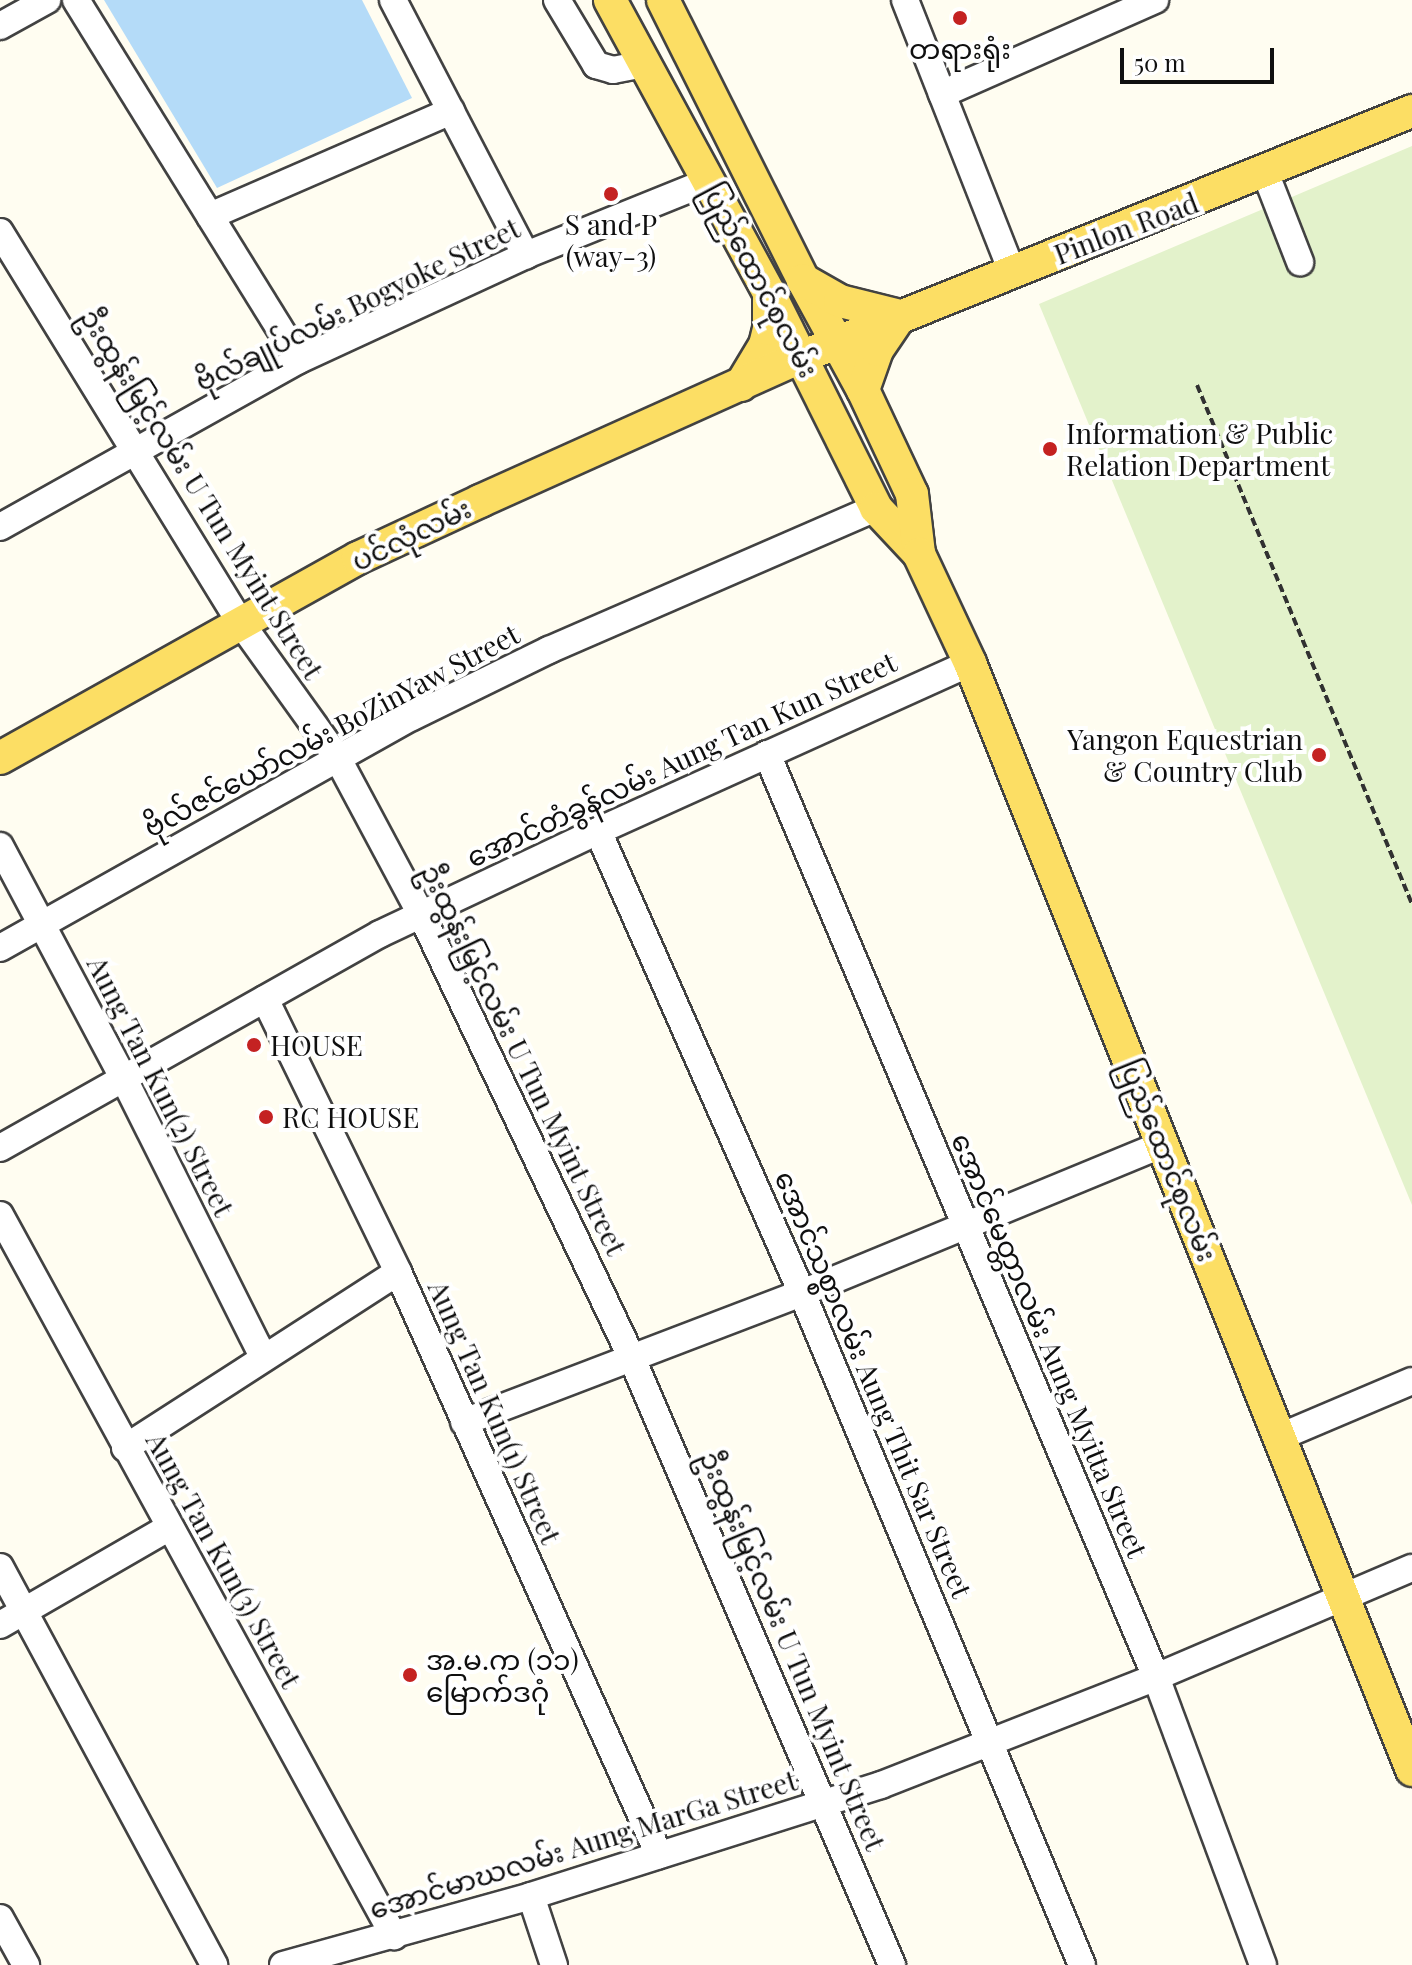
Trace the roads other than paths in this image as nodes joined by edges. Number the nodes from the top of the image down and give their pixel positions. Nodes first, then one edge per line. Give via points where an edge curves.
1 (47, 0) edge
2 (76, 0) edge
3 (393, 0) edge
4 (557, 0) edge
5 (610, 0) edge
6 (663, 0) edge
7 (905, 0) edge
8 (1155, 0) edge
9 (0, 26) edge
10 (645, 64) junction
11 (942, 94) junction
12 (451, 111) junction
13 (1412, 111) edge
14 (1265, 172) junction
15 (709, 181) junction
16 (210, 216) junction
17 (0, 232) edge
18 (526, 255) junction
19 (1300, 262) dead end
20 (1012, 272) junction
21 (803, 280) junction
22 (769, 293) junction
23 (900, 316) junction
24 (839, 343) junction
25 (801, 357) junction
26 (299, 360) junction
27 (741, 385) junction
28 (863, 390) junction
29 (828, 406) junction
30 (135, 451) junction
31 (876, 508) junction
32 (0, 527) edge
33 (919, 554) junction
34 (240, 622) junction
35 (970, 663) junction
36 (767, 754) junction
37 (337, 757) junction
38 (0, 758) edge
39 (598, 831) junction
40 (0, 846) edge
41 (421, 914) junction
42 (41, 925) junction
43 (0, 948) edge
44 (265, 999) junction
45 (124, 1079) junction
46 (1164, 1144) junction
47 (0, 1148) edge
48 (0, 1215) edge
49 (965, 1228) junction
50 (398, 1272) junction
51 (802, 1293) junction
52 (263, 1356) junction
53 (631, 1356) junction
54 (1412, 1381) edge
55 (464, 1422) junction
56 (1280, 1437) junction
57 (125, 1448) junction
58 (168, 1528) junction
59 (0, 1567) edge
60 (1412, 1568) edge
61 (1343, 1596) junction
62 (25, 1611) junction
63 (0, 1625) edge
64 (1156, 1677) junction
65 (991, 1742) junction
66 (1412, 1770) edge
67 (825, 1804) junction
68 (659, 1855) junction
69 (531, 1896) junction
70 (0, 1918) edge
71 (394, 1936) junction
72 (26, 1965) edge
73 (214, 1965) edge
74 (283, 1965) edge
75 (554, 1965) edge
76 (892, 1965) edge
77 (1082, 1965) edge
78 (1263, 1965) edge

1 - 9 street
2 - 16 street
3 - 12 street
4 - 10 street via 596,65 613,70
5 - 10 main road, ပြည်ထောင်စုလမ်း
6 - 21 main road, ပြည်ထောင်စုလမ်း
7 - 11 street
8 - 11 street
10 - 15 main road, ပြည်ထောင်စုလမ်း
11 - 20 street
12 - 16 street
12 - 18 street
13 - 14 main road, Pinlon Road
14 - 19 street
14 - 20 main road, Pinlon Road
15 - 18 street, ဗိုလ်ချုပ်လမ်း Bogyoke Street
15 - 22 main road, ပြည်ထောင်စုလမ်း
16 - 26 street
17 - 30 street, ဦးထွန်းမြင့်လမ်း U Tun Myint Street
18 - 26 street, ဗိုလ်ချုပ်လမ်း Bogyoke Street
20 - 23 main road, Pinlon Road
21 - 23 main road via 840,301
21 - 24 main road, ပြည်ထောင်စုလမ်း
22 - 25 main road, ပြည်ထောင်စုလမ်း
22 - 27 main road via 765,345
23 - 24 main road, Pinlon Road
23 - 28 main road via 877,350
24 - 25 main road, ပင်လုံလမ်း
24 - 28 main road, ပြည်ထောင်စုလမ်း
25 - 27 main road, ပင်လုံလမ်း
25 - 29 main road, ပြည်ထောင်စုလမ်း
26 - 30 street, ဗိုလ်ချုပ်လမ်း Bogyoke Street
27 - 29 main road via 793,389
27 - 34 main road, ပင်လုံလမ်း via 358,558
28 - 33 main road, ပြည်ထောင်စုလမ်း via 912,494
29 - 31 main road, ပြည်ထောင်စုလမ်း
30 - 32 street, ဗိုလ်ချုပ်လမ်း Bogyoke Street
30 - 34 street, ဦးထွန်းမြင့်လမ်း U Tun Myint Street
31 - 33 main road, ပြည်ထောင်စုလမ်း
31 - 37 street, ဗိုလ်ဇင်ယော်လမ်း BoZinYaw Street via 549,650
33 - 35 main road, ပြည်ထောင်စုလမ်း
34 - 37 street, ဦးထွန်းမြင့်လမ်း U Tun Myint Street
34 - 38 main road, ပင်လုံလမ်း
35 - 36 street, အောင်တံခွန်လမ်း Aung Tan Kun Street
35 - 46 main road, ပြည်ထောင်စုလမ်း
36 - 39 street, အောင်တံခွန်လမ်း Aung Tan Kun Street
36 - 49 street, အောင်မေတ္တာလမ်း Aung Myitta Street
37 - 41 street, ဦးထွန်းမြင့်လမ်း U Tun Myint Street
37 - 42 street, ဗိုလ်ဇင်ယော်လမ်း BoZinYaw Street
39 - 41 street, အောင်တံခွန်လမ်း Aung Tan Kun Street
39 - 51 street, အောင်သစ္စာလမ်း Aung Thit Sar Street
40 - 42 street, Aung Tan Kun(2) Street
41 - 44 street, အောင်တံခွန်လမ်း Aung Tan Kun Street
41 - 53 street, ဦးထွန်းမြင့်လမ်း U Tun Myint Street
42 - 43 street, ဗိုလ်ဇင်ယော်လမ်း BoZinYaw Street
42 - 45 street, Aung Tan Kun(2) Street
44 - 45 street, အောင်တံခွန်လမ်း Aung Tan Kun Street
44 - 50 street, Aung Tan Kun(1) Street
45 - 47 street, အောင်တံခွန်လမ်း Aung Tan Kun Street
45 - 52 street, Aung Tan Kun(2) Street
46 - 49 street
46 - 56 main road, ပြည်ထောင်စုလမ်း
48 - 57 street, Aung Tan Kun(3) Street
49 - 51 street
49 - 64 street, အောင်မေတ္တာလမ်း Aung Myitta Street
50 - 52 street
50 - 55 street, Aung Tan Kun(1) Street
51 - 53 street
51 - 65 street, အောင်သစ္စာလမ်း Aung Thit Sar Street
52 - 57 street
53 - 55 street
53 - 67 street, ဦးထွန်းမြင့်လမ်း U Tun Myint Street
54 - 56 street
55 - 68 street, Aung Tan Kun(1) Street
56 - 61 main road, ပြည်ထောင်စုလမ်း
57 - 58 street, Aung Tan Kun(3) Street
58 - 62 street
58 - 71 street, Aung Tan Kun(3) Street
59 - 62 street
60 - 61 street, အောင်မာဃလမ်း Aung MarGa Street
61 - 64 street, အောင်မာဃလမ်း Aung MarGa Street
61 - 66 main road, ပြည်ထောင်စုလမ်း
62 - 63 street
62 - 73 street
64 - 65 street, အောင်မာဃလမ်း Aung MarGa Street
64 - 78 street, အောင်မေတ္တာလမ်း Aung Myitta Street
65 - 67 street, အောင်မာဃလမ်း Aung MarGa Street
65 - 77 street, အောင်သစ္စာလမ်း Aung Thit Sar Street
67 - 68 street, အောင်မာဃလမ်း Aung MarGa Street
67 - 76 street, ဦးထွန်းမြင့်လမ်း U Tun Myint Street
68 - 69 street, အောင်မာဃလမ်း Aung MarGa Street
69 - 71 street, အောင်မာဃလမ်း Aung MarGa Street
69 - 75 street
70 - 72 street
71 - 74 street, အောင်မာဃလမ်း Aung MarGa Street

